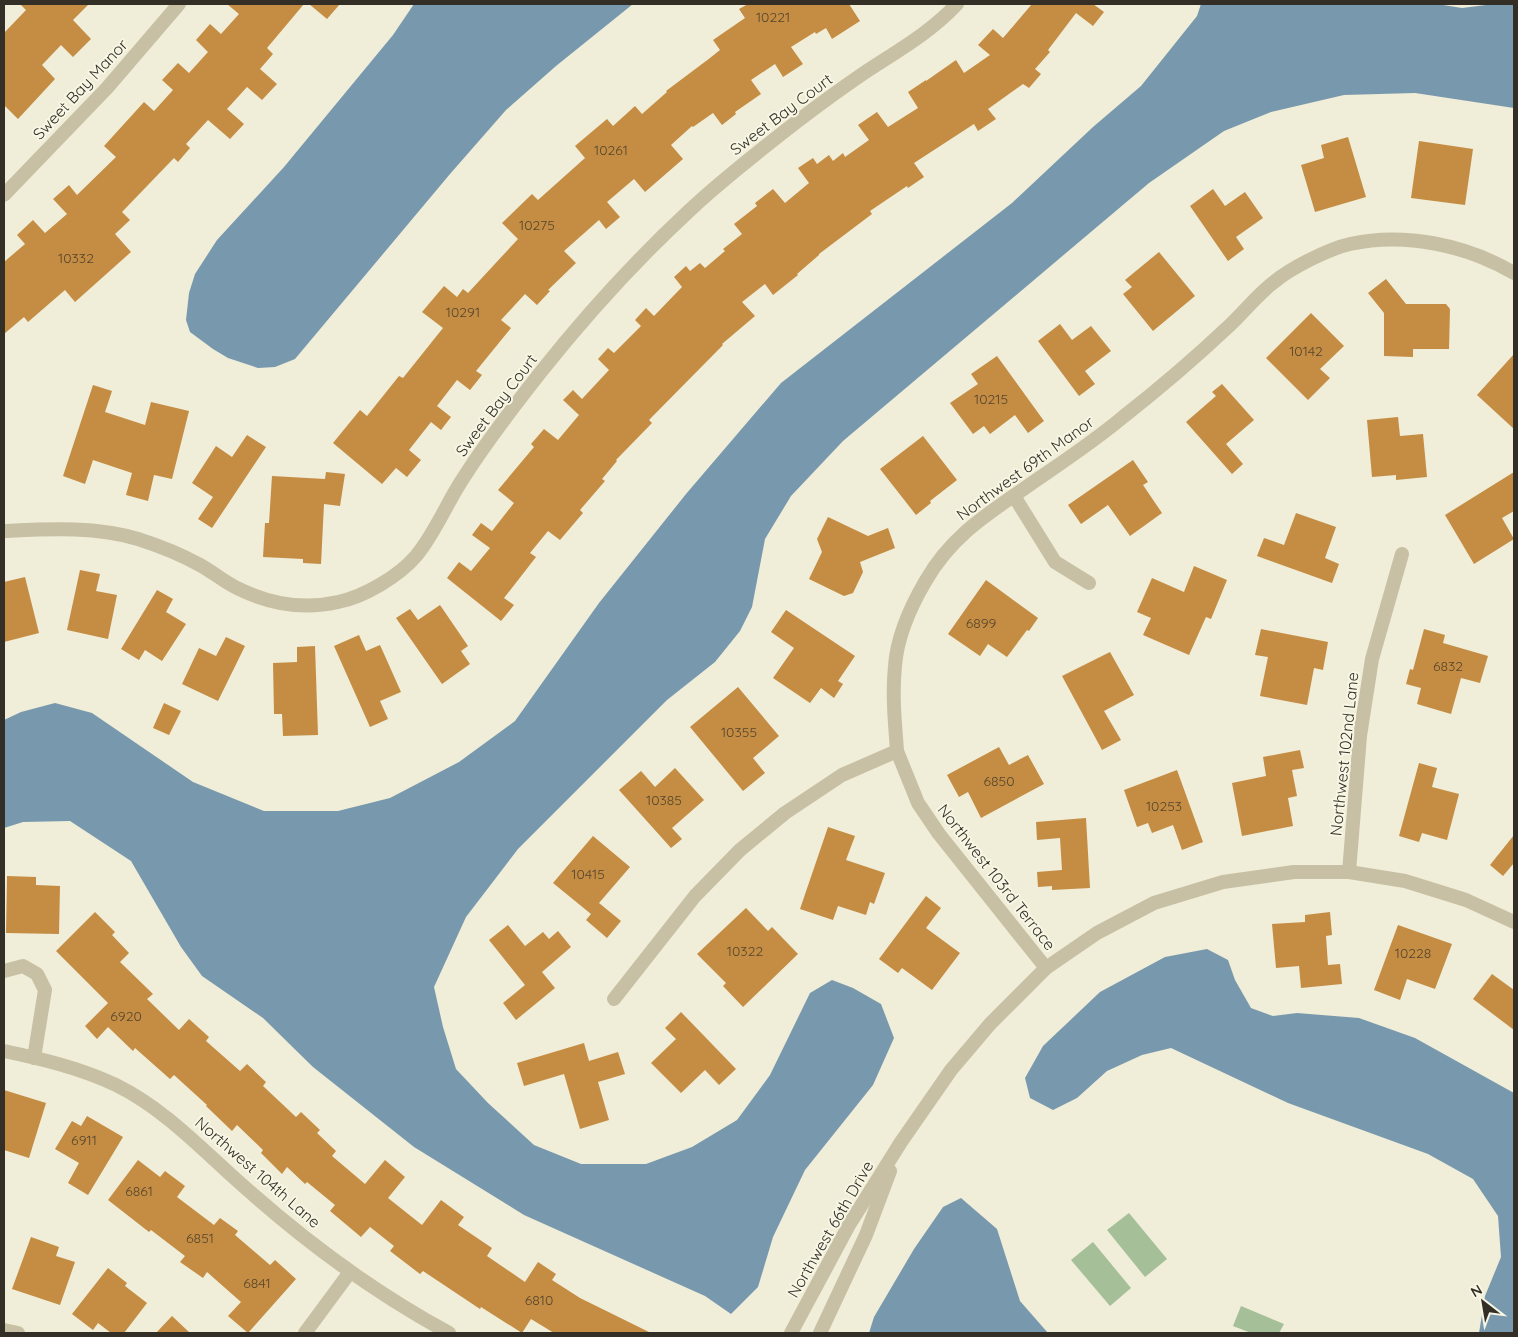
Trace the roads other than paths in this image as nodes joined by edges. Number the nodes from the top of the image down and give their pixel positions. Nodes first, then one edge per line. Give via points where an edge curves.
1 (179, 4) edge
2 (957, 4) edge
3 (4, 195) edge
4 (1514, 273) edge
5 (1014, 496) junction
6 (4, 531) edge
7 (1402, 554) dead end
8 (1089, 583) dead end
9 (897, 751) junction
10 (1349, 872) junction
11 (1514, 922) edge
12 (1046, 968) junction
13 (4, 971) edge
14 (614, 999) dead end
15 (4, 1051) edge
16 (34, 1058) junction
17 (901, 1142) junction
18 (350, 1272) junction
19 (4, 1330) edge
20 (18, 1333) edge
21 (305, 1333) edge
22 (449, 1333) edge
23 (791, 1333) edge
24 (820, 1333) edge

1 - 3 street, Sweet Bay Manor via 107,88
2 - 6 street, Sweet Bay Court via 917,39 820,104 761,149 690,209 590,313 540,372 463,478 416,556 366,593 340,602 283,605 235,587 170,550 135,538 92,530
4 - 5 street, Northwest 69th Manor via 1478,254 1432,243 1390,240 1349,244 1311,259 1274,281 1177,374 1101,435
5 - 8 street via 1055,562
5 - 9 street, Northwest 69th Manor via 978,520 950,546 925,582 905,623 895,664
7 - 10 street, Northwest 102nd Lane via 1372,659 1360,736
9 - 12 street, Northwest 103rd Terrace via 918,802 939,834
9 - 14 street via 842,775 785,813 740,850 695,896
10 - 11 street, Northwest 66th Drive via 1405,881 1466,900
10 - 12 street, Northwest 66th Drive via 1294,872 1223,882 1154,903 1097,933
12 - 17 street, Northwest 66th Drive via 984,1030 951,1070
13 - 16 street via 23,966 37,974 45,990
15 - 16 street, Northwest 104th Lane
16 - 18 street, Northwest 104th Lane via 72,1067 117,1086 164,1114 250,1192
17 - 23 street, Northwest 66th Drive via 849,1225
17 - 24 street, Northwest 66th Drive via 866,1235
18 - 21 street
18 - 22 street, Northwest 104th Lane
19 - 20 street

